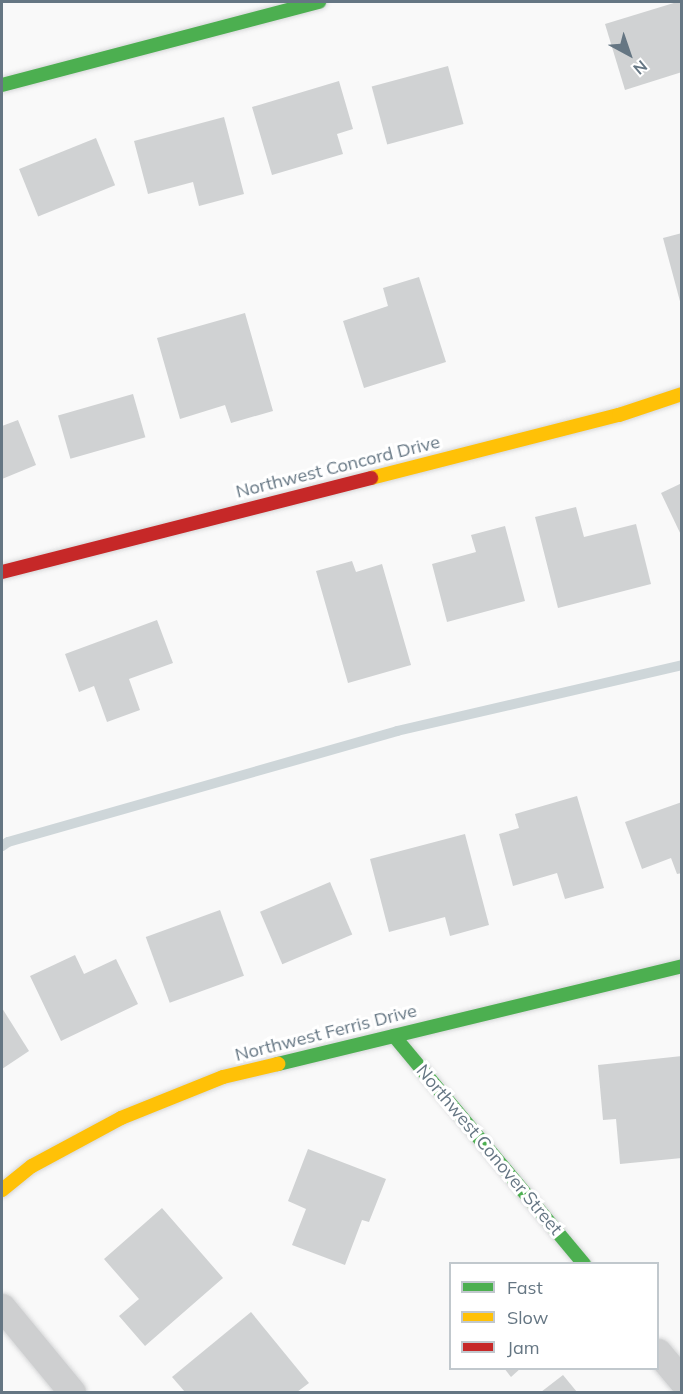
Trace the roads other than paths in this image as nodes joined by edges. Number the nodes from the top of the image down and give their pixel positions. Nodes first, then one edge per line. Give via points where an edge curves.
1 (319, 2) edge
2 (2, 84) edge
3 (681, 394) edge
4 (2, 572) edge
5 (681, 966) edge
6 (394, 1036) junction
7 (2, 1190) edge
8 (583, 1262) edge
9 (2, 1307) edge
10 (659, 1354) edge
11 (681, 1381) edge
12 (72, 1392) edge

1 - 2 street
3 - 4 street, Northwest Concord Drive via 608,418
5 - 6 street, Northwest Ferris Drive
6 - 7 street, Northwest Ferris Drive via 224,1077 121,1118 32,1166
6 - 8 street, Northwest Conover Street
9 - 12 street
10 - 11 street

